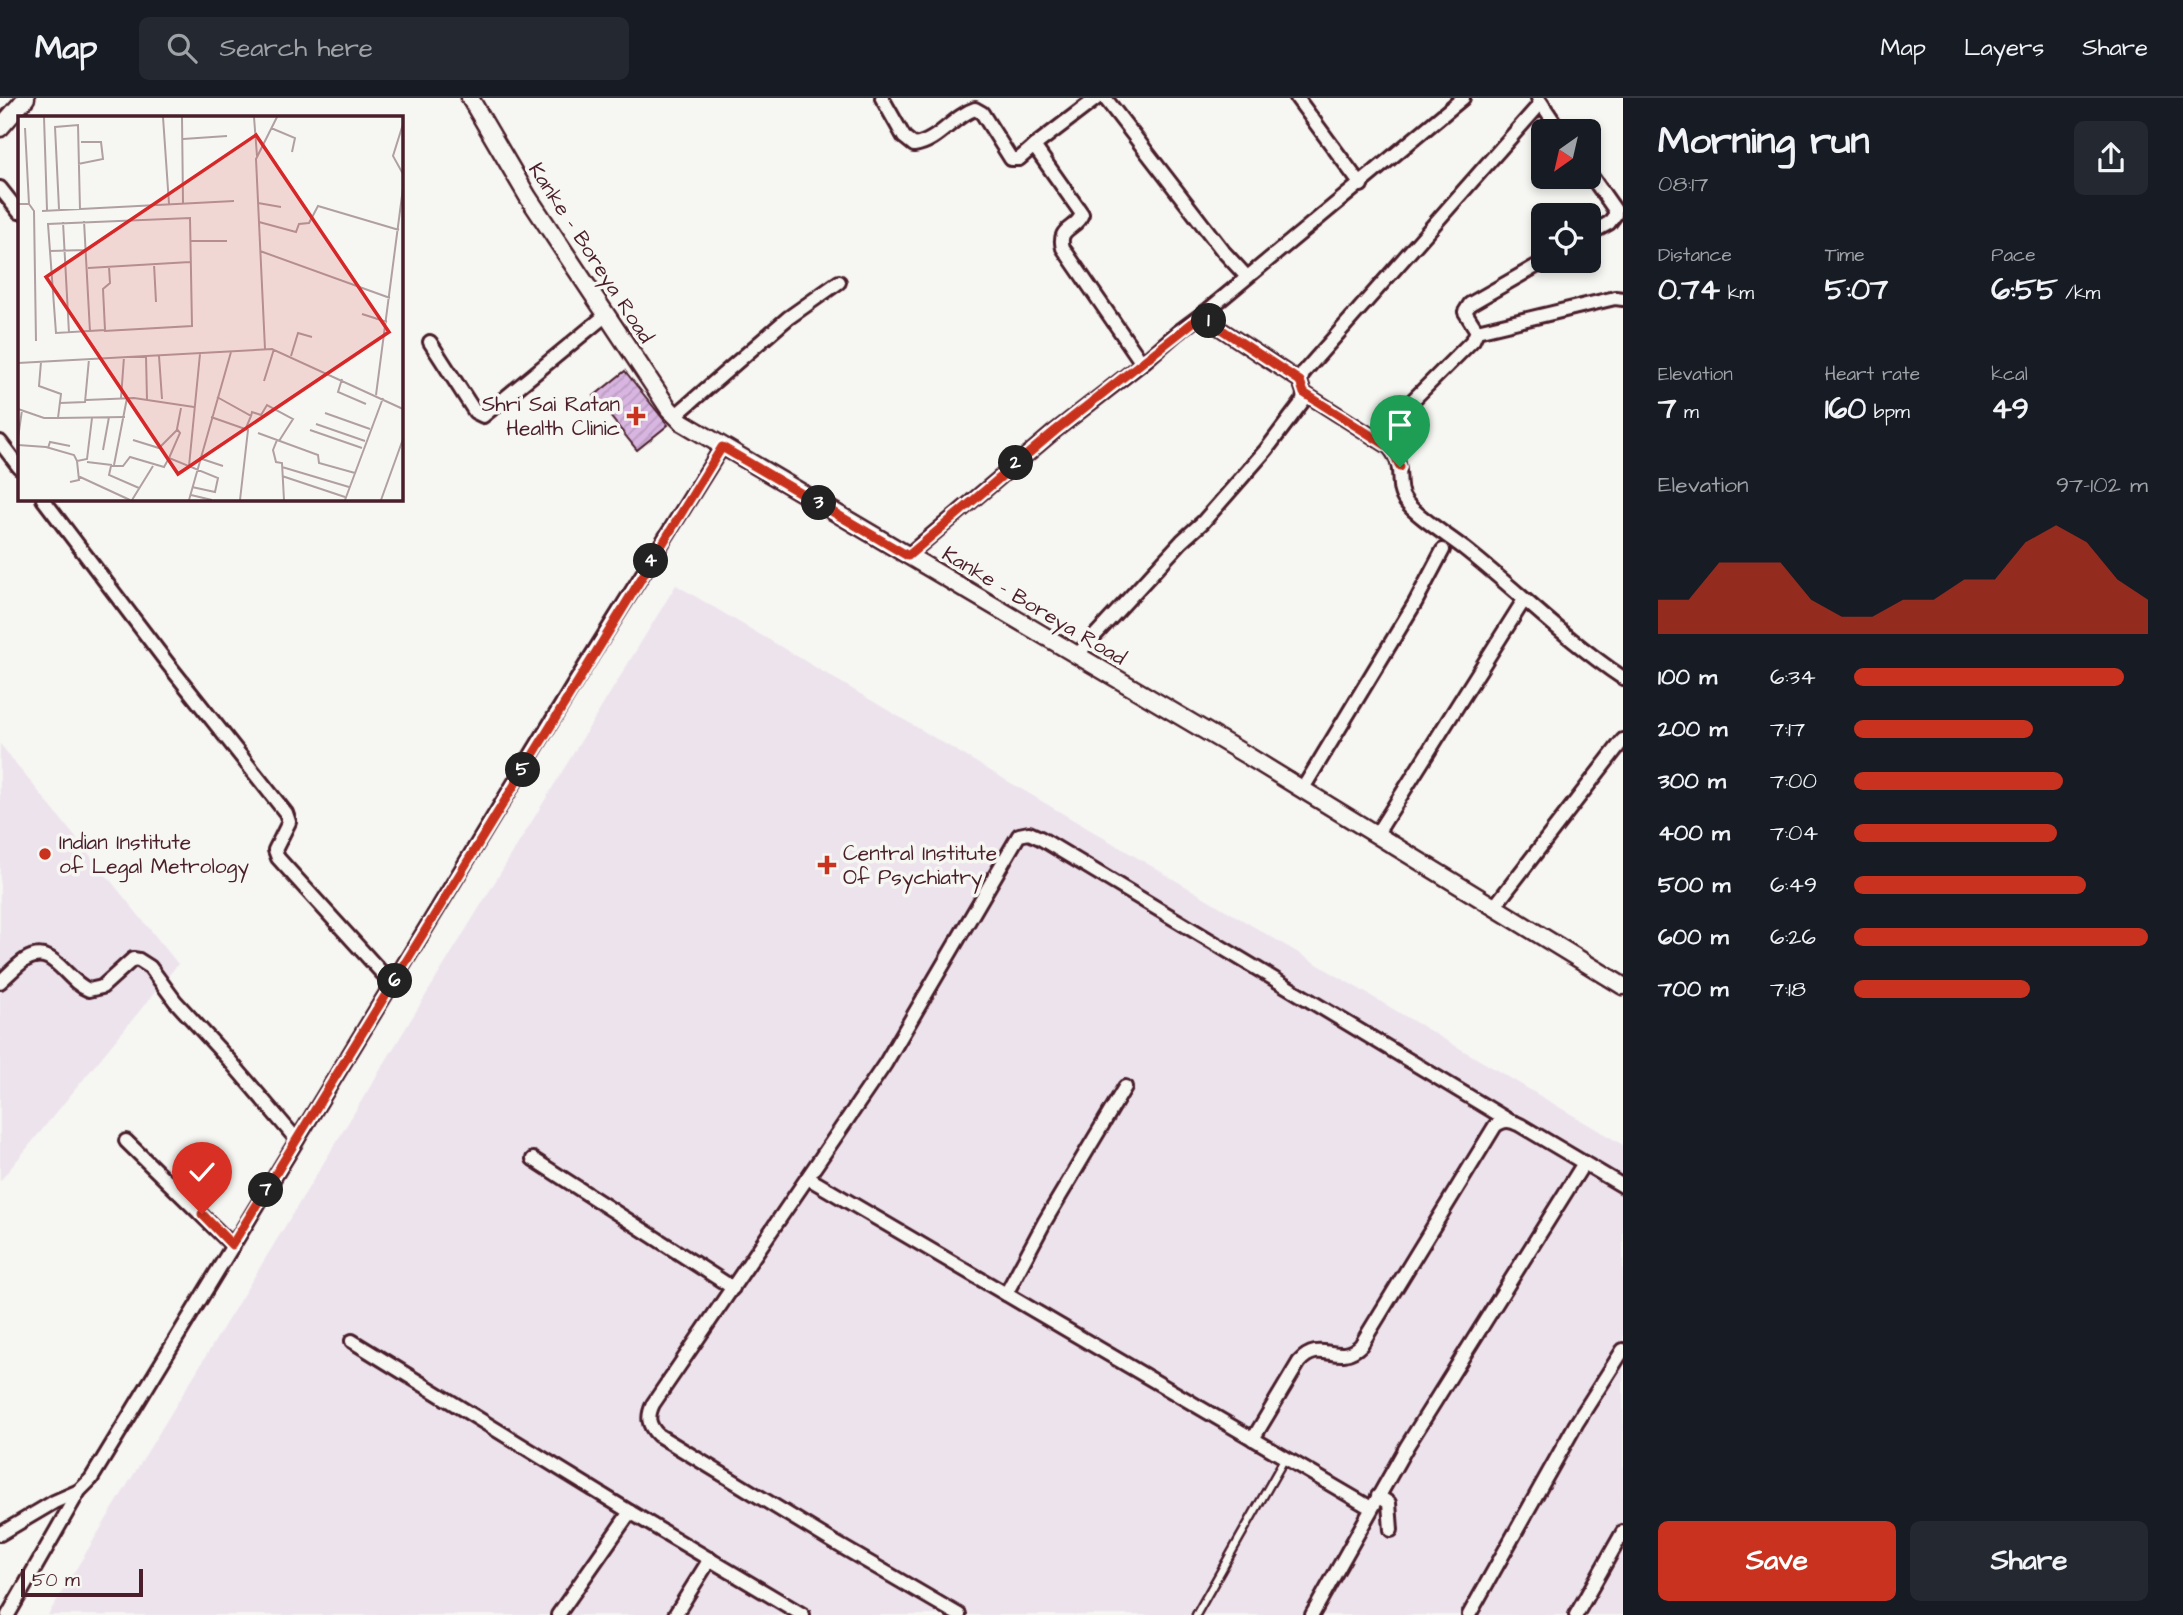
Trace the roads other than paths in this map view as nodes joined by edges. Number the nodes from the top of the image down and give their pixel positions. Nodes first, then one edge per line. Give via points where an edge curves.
1 (26, 98) edge
2 (470, 98) edge
3 (882, 98) edge
4 (1097, 98) edge
5 (1105, 98) edge
6 (1297, 98) edge
7 (1456, 101) edge
8 (1539, 101) edge
9 (1552, 119) edge
10 (0, 128) edge
11 (1034, 146) junction
12 (1361, 185) junction
13 (0, 188) edge
14 (1600, 189) edge
15 (18, 211) edge
16 (1619, 213) edge
17 (1601, 227) edge
18 (1531, 269) edge
19 (1247, 277) junction
20 (839, 282) dead end
21 (1623, 299) edge
22 (606, 315) junction
23 (1201, 316) junction
24 (1477, 331) junction
25 (430, 342) dead end
26 (1142, 363) junction
27 (1302, 387) junction
28 (675, 416) junction
29 (1375, 438) junction
30 (0, 442) edge
31 (722, 447) junction
32 (18, 466) edge
33 (44, 500) edge
34 (1443, 550) dead end
35 (908, 556) junction
36 (1524, 600) junction
37 (1076, 656) junction
38 (1623, 678) edge
39 (1623, 740) edge
40 (1302, 790) junction
41 (1376, 835) junction
42 (1494, 907) junction
43 (0, 982) edge
44 (393, 985) junction
45 (1623, 986) edge
46 (1125, 1087) dead end
47 (1508, 1120) junction
48 (297, 1140) junction
49 (127, 1141) dead end
50 (533, 1159) dead end
51 (1584, 1163) junction
52 (808, 1178) junction
53 (1623, 1186) edge
54 (232, 1245) junction
55 (733, 1288) junction
56 (1006, 1294) junction
57 (352, 1341) dead end
58 (1623, 1350) edge
59 (1253, 1439) junction
60 (1285, 1458) junction
61 (79, 1491) junction
62 (1378, 1496) junction
63 (1371, 1508) junction
64 (630, 1512) junction
65 (1391, 1531) dead end
66 (1623, 1532) edge
67 (0, 1534) edge
68 (710, 1559) junction
69 (8, 1615) edge
70 (558, 1615) edge
71 (675, 1615) edge
72 (803, 1615) edge
73 (959, 1615) edge
74 (1196, 1615) edge
75 (1313, 1615) edge
76 (1469, 1615) edge
77 (1576, 1615) edge

1 - 10 street
2 - 22 street, Kanke - Boreya Road
3 - 11 street via 904,137 914,145 975,109 1012,159 1019,159
4 - 11 street
5 - 19 street
6 - 12 street
7 - 12 street
8 - 9 street
8 - 27 street via 1304,372
11 - 26 street via 1082,214 1062,235 1063,248
12 - 19 street
13 - 15 street
14 - 16 street
16 - 17 street
18 - 24 street via 1470,304 1465,312
19 - 23 street
20 - 28 street via 788,318
21 - 24 street
22 - 25 street via 483,416 475,412
22 - 28 street, Kanke - Boreya Road
23 - 26 street
23 - 27 street
24 - 29 street via 1464,351
26 - 35 street
27 - 29 street
27 - 37 street via 1301,405 1225,498
28 - 31 street, Kanke - Boreya Road
29 - 36 street via 1398,460 1406,502
30 - 32 street
31 - 35 street, Kanke - Boreya Road
31 - 44 street
33 - 44 street via 286,813 289,822 275,850 278,858
34 - 40 street
35 - 37 street, Kanke - Boreya Road
36 - 38 street
36 - 41 street
37 - 40 street, Kanke - Boreya Road
39 - 42 street
40 - 41 street, Kanke - Boreya Road
41 - 42 street, Kanke - Boreya Road
42 - 45 street, Kanke - Boreya Road
43 - 48 street via 35,956 52,959 89,990 102,987 133,959 145,962
44 - 48 street
46 - 56 street
47 - 51 street
47 - 52 street via 1040,838 1024,833 983,894 885,1064
47 - 59 street via 1495,1126 1361,1345 1350,1354 1317,1351 1305,1355
48 - 54 street
49 - 54 street
50 - 55 street
51 - 53 street
51 - 62 street
52 - 55 street
52 - 56 street
54 - 61 street via 91,1479
55 - 73 street via 653,1404 648,1422 652,1428
56 - 59 street
57 - 64 street
58 - 76 street
59 - 60 street
60 - 63 street
60 - 74 lane
61 - 67 street
61 - 69 street
62 - 63 street
62 - 65 street via 1389,1503
63 - 75 street
64 - 68 street
64 - 70 street
66 - 77 street
68 - 71 street
68 - 72 street

